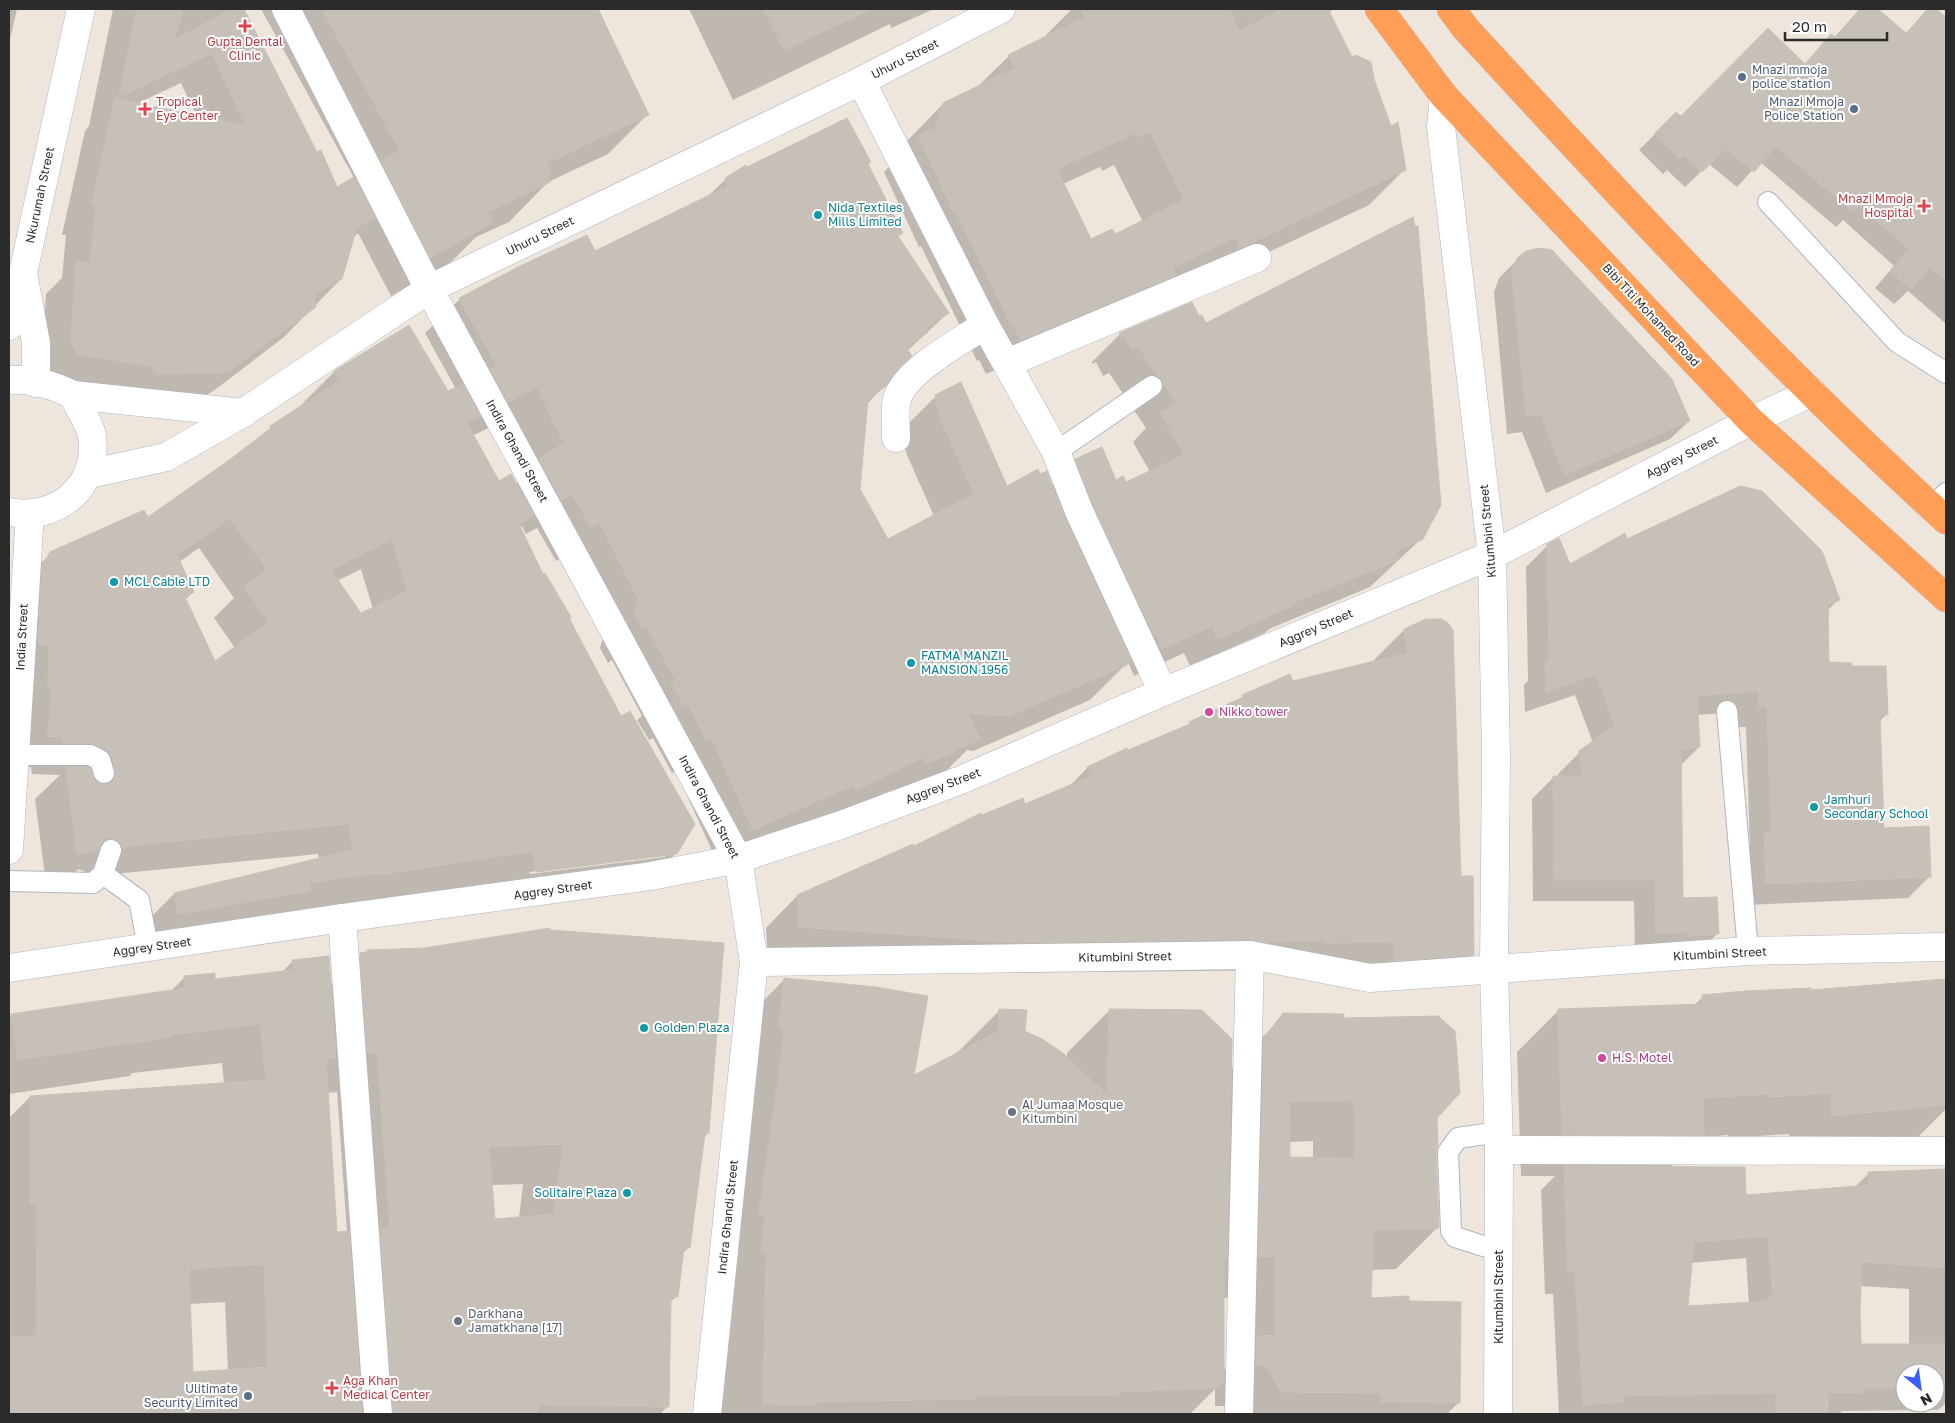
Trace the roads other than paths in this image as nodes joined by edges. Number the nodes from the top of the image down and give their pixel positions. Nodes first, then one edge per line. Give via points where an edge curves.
1 (81, 9) edge
2 (286, 9) edge
3 (1001, 9) edge
4 (1379, 9) edge
5 (1460, 15) edge
6 (862, 81) junction
7 (1444, 96) junction
8 (1768, 202) dead end
9 (1256, 258) dead end
10 (23, 273) junction
11 (429, 289) junction
12 (985, 325) junction
13 (9, 326) edge
14 (1007, 363) junction
15 (1946, 373) edge
16 (9, 380) edge
17 (36, 383) junction
18 (1152, 386) dead end
19 (1812, 392) junction
20 (73, 395) junction
21 (243, 413) junction
22 (1751, 421) junction
23 (896, 438) dead end
24 (1056, 452) junction
25 (89, 474) junction
26 (1941, 507) edge
27 (19, 513) edge
28 (1492, 555) junction
29 (1946, 598) edge
30 (1163, 692) junction
31 (1727, 712) dead end
32 (15, 755) junction
33 (104, 773) dead end
34 (9, 850) edge
35 (112, 850) dead end
36 (738, 859) junction
37 (103, 874) junction
38 (9, 881) edge
39 (342, 918) junction
40 (148, 947) junction
41 (1946, 947) edge
42 (1748, 951) junction
43 (1250, 955) junction
44 (754, 962) junction
45 (9, 968) edge
46 (1494, 969) junction
47 (1499, 1141) junction
48 (1946, 1151) edge
49 (1499, 1251) junction
50 (378, 1414) edge
51 (707, 1414) edge
52 (1239, 1414) edge
53 (1498, 1414) edge

1 - 10 street, Nkurumah Street
2 - 11 street, Indira Ghandi Street
3 - 6 street, Uhuru Street
4 - 7 highway, Bibi Titi Mohamed Road
5 - 19 highway via 1651,230
6 - 11 street, Uhuru Street
6 - 12 street
7 - 22 highway, Bibi Titi Mohamed Road
7 - 28 street, Kitumbini Street via 1441,126
8 - 15 lane via 1897,342
9 - 14 street
10 - 13 street
10 - 17 street, Nkurumah Street via 36,343
11 - 21 street, Uhuru Street
11 - 36 street, Indira Ghandi Street
12 - 14 street
12 - 23 street via 904,384 897,401
14 - 24 street
16 - 17 street
17 - 20 street
18 - 24 lane
19 - 22 street, Aggrey Street
19 - 26 highway
20 - 21 street
20 - 25 street via 92,435
21 - 25 street, Uhuru Street via 166,457
22 - 28 street, Aggrey Street
22 - 29 highway, Bibi Titi Mohamed Road
24 - 30 street via 1079,510
25 - 27 street via 68,500 50,510
27 - 32 street, India Street
28 - 30 street, Aggrey Street
28 - 46 street, Kitumbini Street via 1496,755
30 - 36 street, Aggrey Street via 961,780
31 - 42 lane
32 - 33 lane via 90,755 100,760
32 - 34 street, India Street
35 - 37 lane
36 - 39 street, Aggrey Street via 651,876
36 - 44 street, Indira Ghandi Street
37 - 38 lane via 93,883
37 - 40 lane via 138,900
39 - 40 street, Aggrey Street
39 - 50 street
40 - 45 street, Aggrey Street
41 - 42 street, Kitumbini Street
42 - 46 street, Kitumbini Street
43 - 44 street, Kitumbini Street
43 - 46 street, Kitumbini Street via 1370,978
43 - 52 street
44 - 51 street, Indira Ghandi Street
46 - 47 street, Kitumbini Street
47 - 48 street
47 - 49 street, Kitumbini Street
47 - 49 lane via 1458,1138 1448,1152 1451,1231 1455,1237
49 - 53 street, Kitumbini Street

